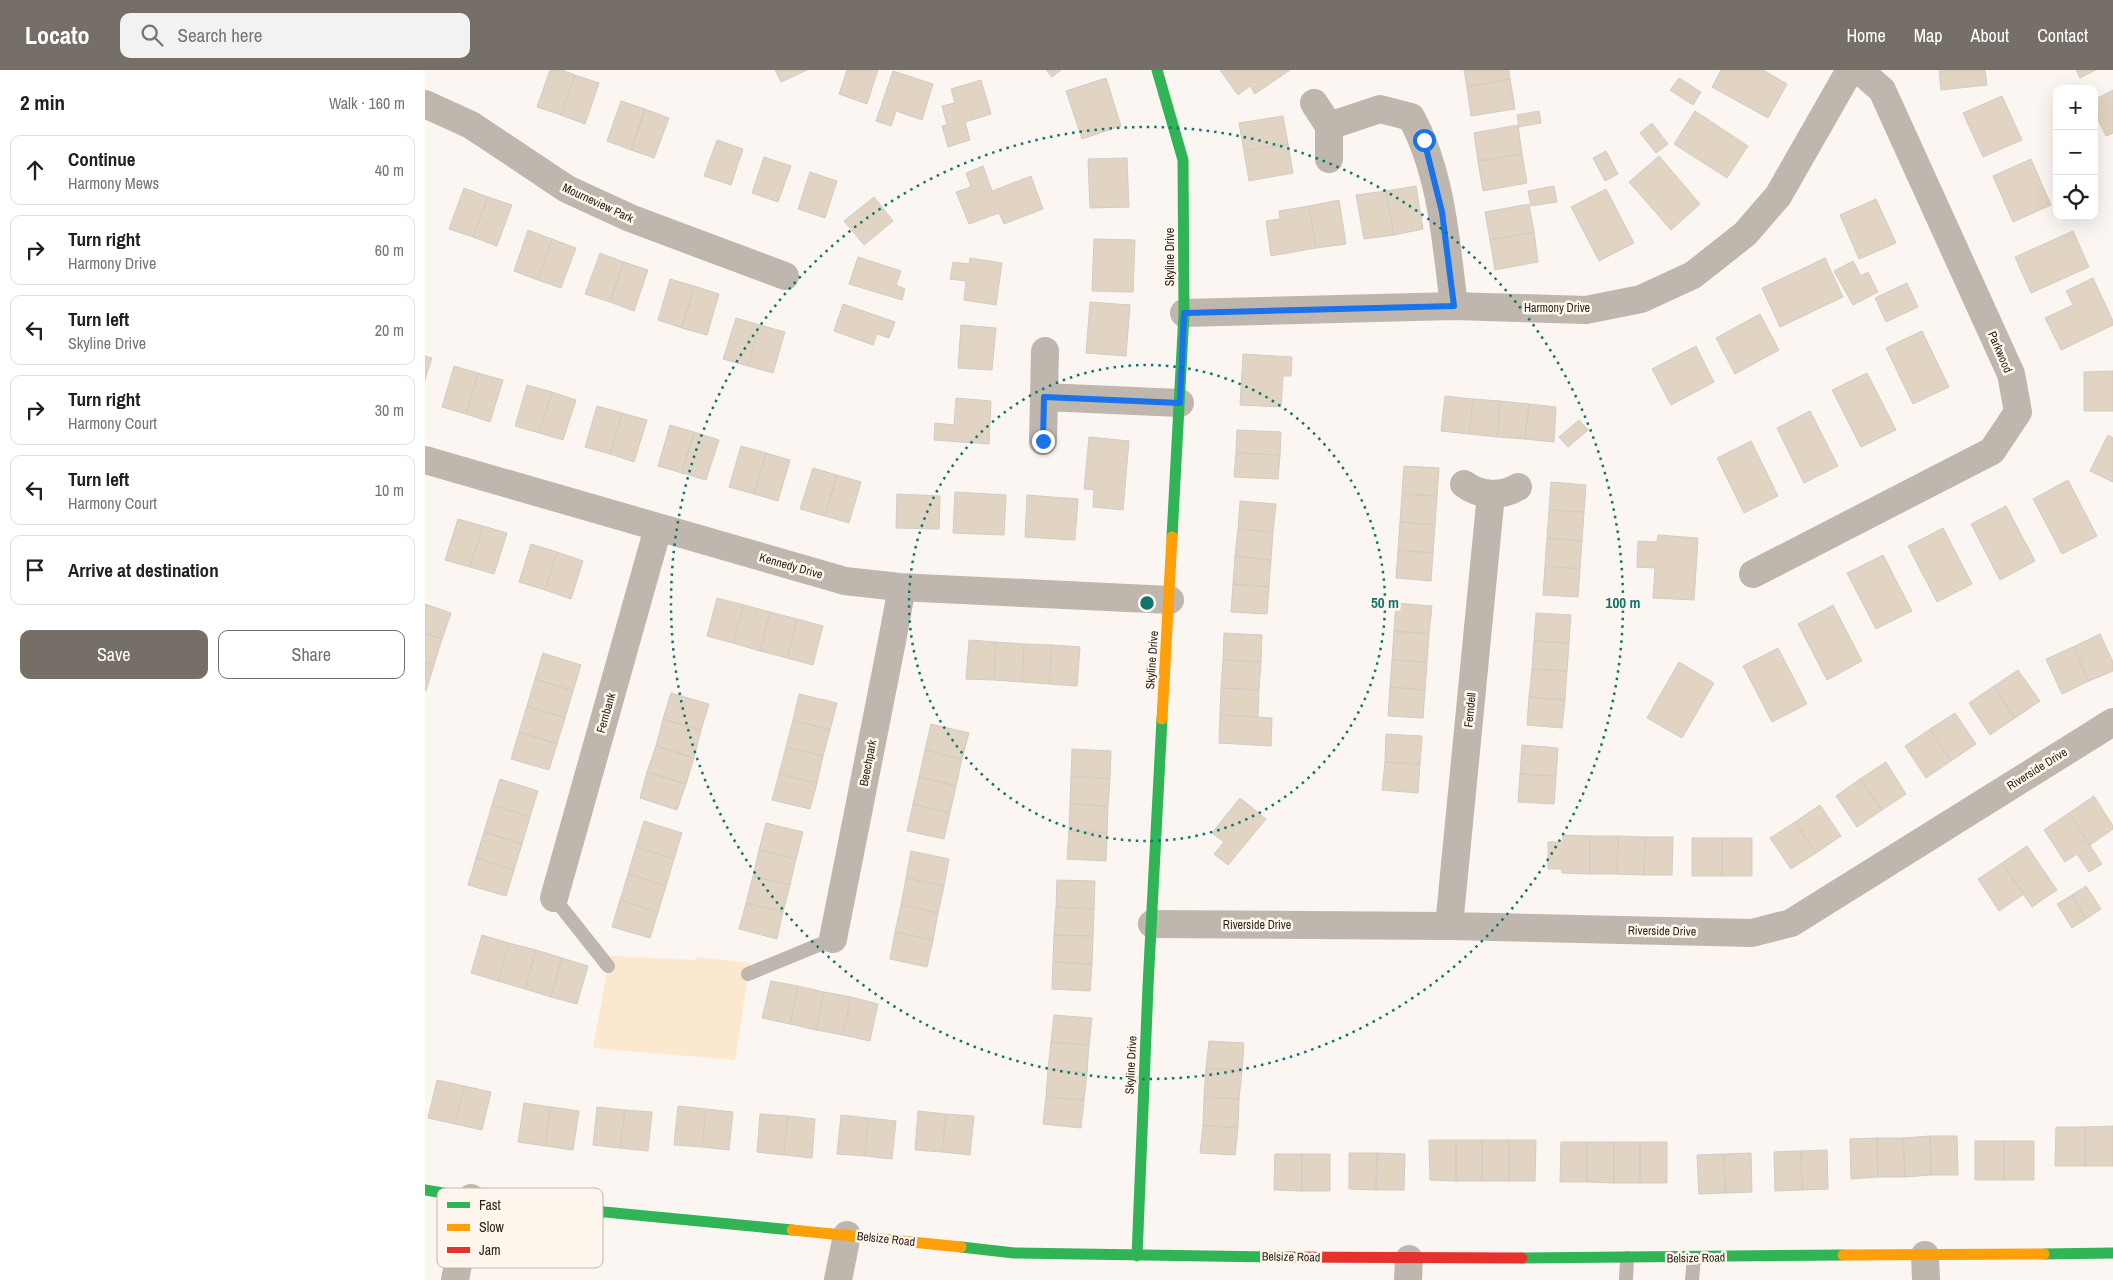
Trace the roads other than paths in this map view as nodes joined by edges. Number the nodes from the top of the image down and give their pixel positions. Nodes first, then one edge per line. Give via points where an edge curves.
1 (1157, 70) edge
2 (1850, 70) edge
3 (1859, 70) edge
4 (1314, 103) dead end
5 (425, 104) edge
6 (1329, 126) junction
7 (1329, 159) dead end
8 (785, 276) dead end
9 (1454, 306) junction
10 (1184, 313) junction
11 (1045, 351) dead end
12 (1044, 397) junction
13 (1180, 403) junction
14 (1043, 441) dead end
15 (425, 460) edge
16 (1464, 484) dead end
17 (1518, 486) dead end
18 (1491, 494) junction
19 (658, 528) junction
20 (1753, 574) dead end
21 (899, 587) junction
22 (1170, 600) junction
23 (2113, 722) edge
24 (554, 898) joint
25 (1152, 924) junction
26 (1449, 926) junction
27 (833, 939) joint
28 (608, 966) dead end
29 (748, 974) dead end
30 (603, 1211) edge
31 (847, 1235) junction
32 (2113, 1253) edge
33 (1137, 1256) junction
34 (1627, 1258) junction
35 (1693, 1258) junction
36 (1925, 1268) edge
37 (1408, 1270) edge
38 (838, 1280) edge
39 (1626, 1280) edge
40 (1691, 1280) edge

1 - 10 street, Skyline Drive via 1183,160
2 - 9 street, Harmony Drive via 1778,196 1745,234 1693,275 1641,299 1586,310
3 - 20 street, Parkwood via 1882,90 1887,99 2011,374 2018,412 1992,451
4 - 6 street
5 - 8 street, Mourneview Park via 471,125 567,189 630,218
6 - 7 street
6 - 9 street via 1380,109 1411,117 1424,140 1442,212
9 - 10 street, Harmony Drive
10 - 13 street, Skyline Drive
11 - 12 street
12 - 13 street
12 - 14 street
13 - 22 street, Skyline Drive
15 - 19 street, Kennedy Drive
16 - 18 street via 1473,491
17 - 18 street via 1509,492
18 - 26 street, Ferndell
19 - 21 street, Kennedy Drive via 845,581
19 - 24 street, Fernbank
21 - 22 street, Kennedy Drive
21 - 27 street, Beechpark via 900,598
22 - 25 street, Skyline Drive
23 - 26 street, Riverside Drive via 1791,923 1752,933
24 - 28 lane
25 - 26 street, Riverside Drive
25 - 33 street, Skyline Drive
27 - 29 lane
30 - 31 street, Belsize Road
31 - 33 street, Belsize Road via 1014,1253
31 - 38 street
32 - 36 street, Belsize Road
33 - 37 street, Belsize Road
34 - 35 street, Belsize Road
34 - 37 street, Belsize Road
34 - 39 lane
35 - 36 street, Belsize Road
35 - 40 lane

